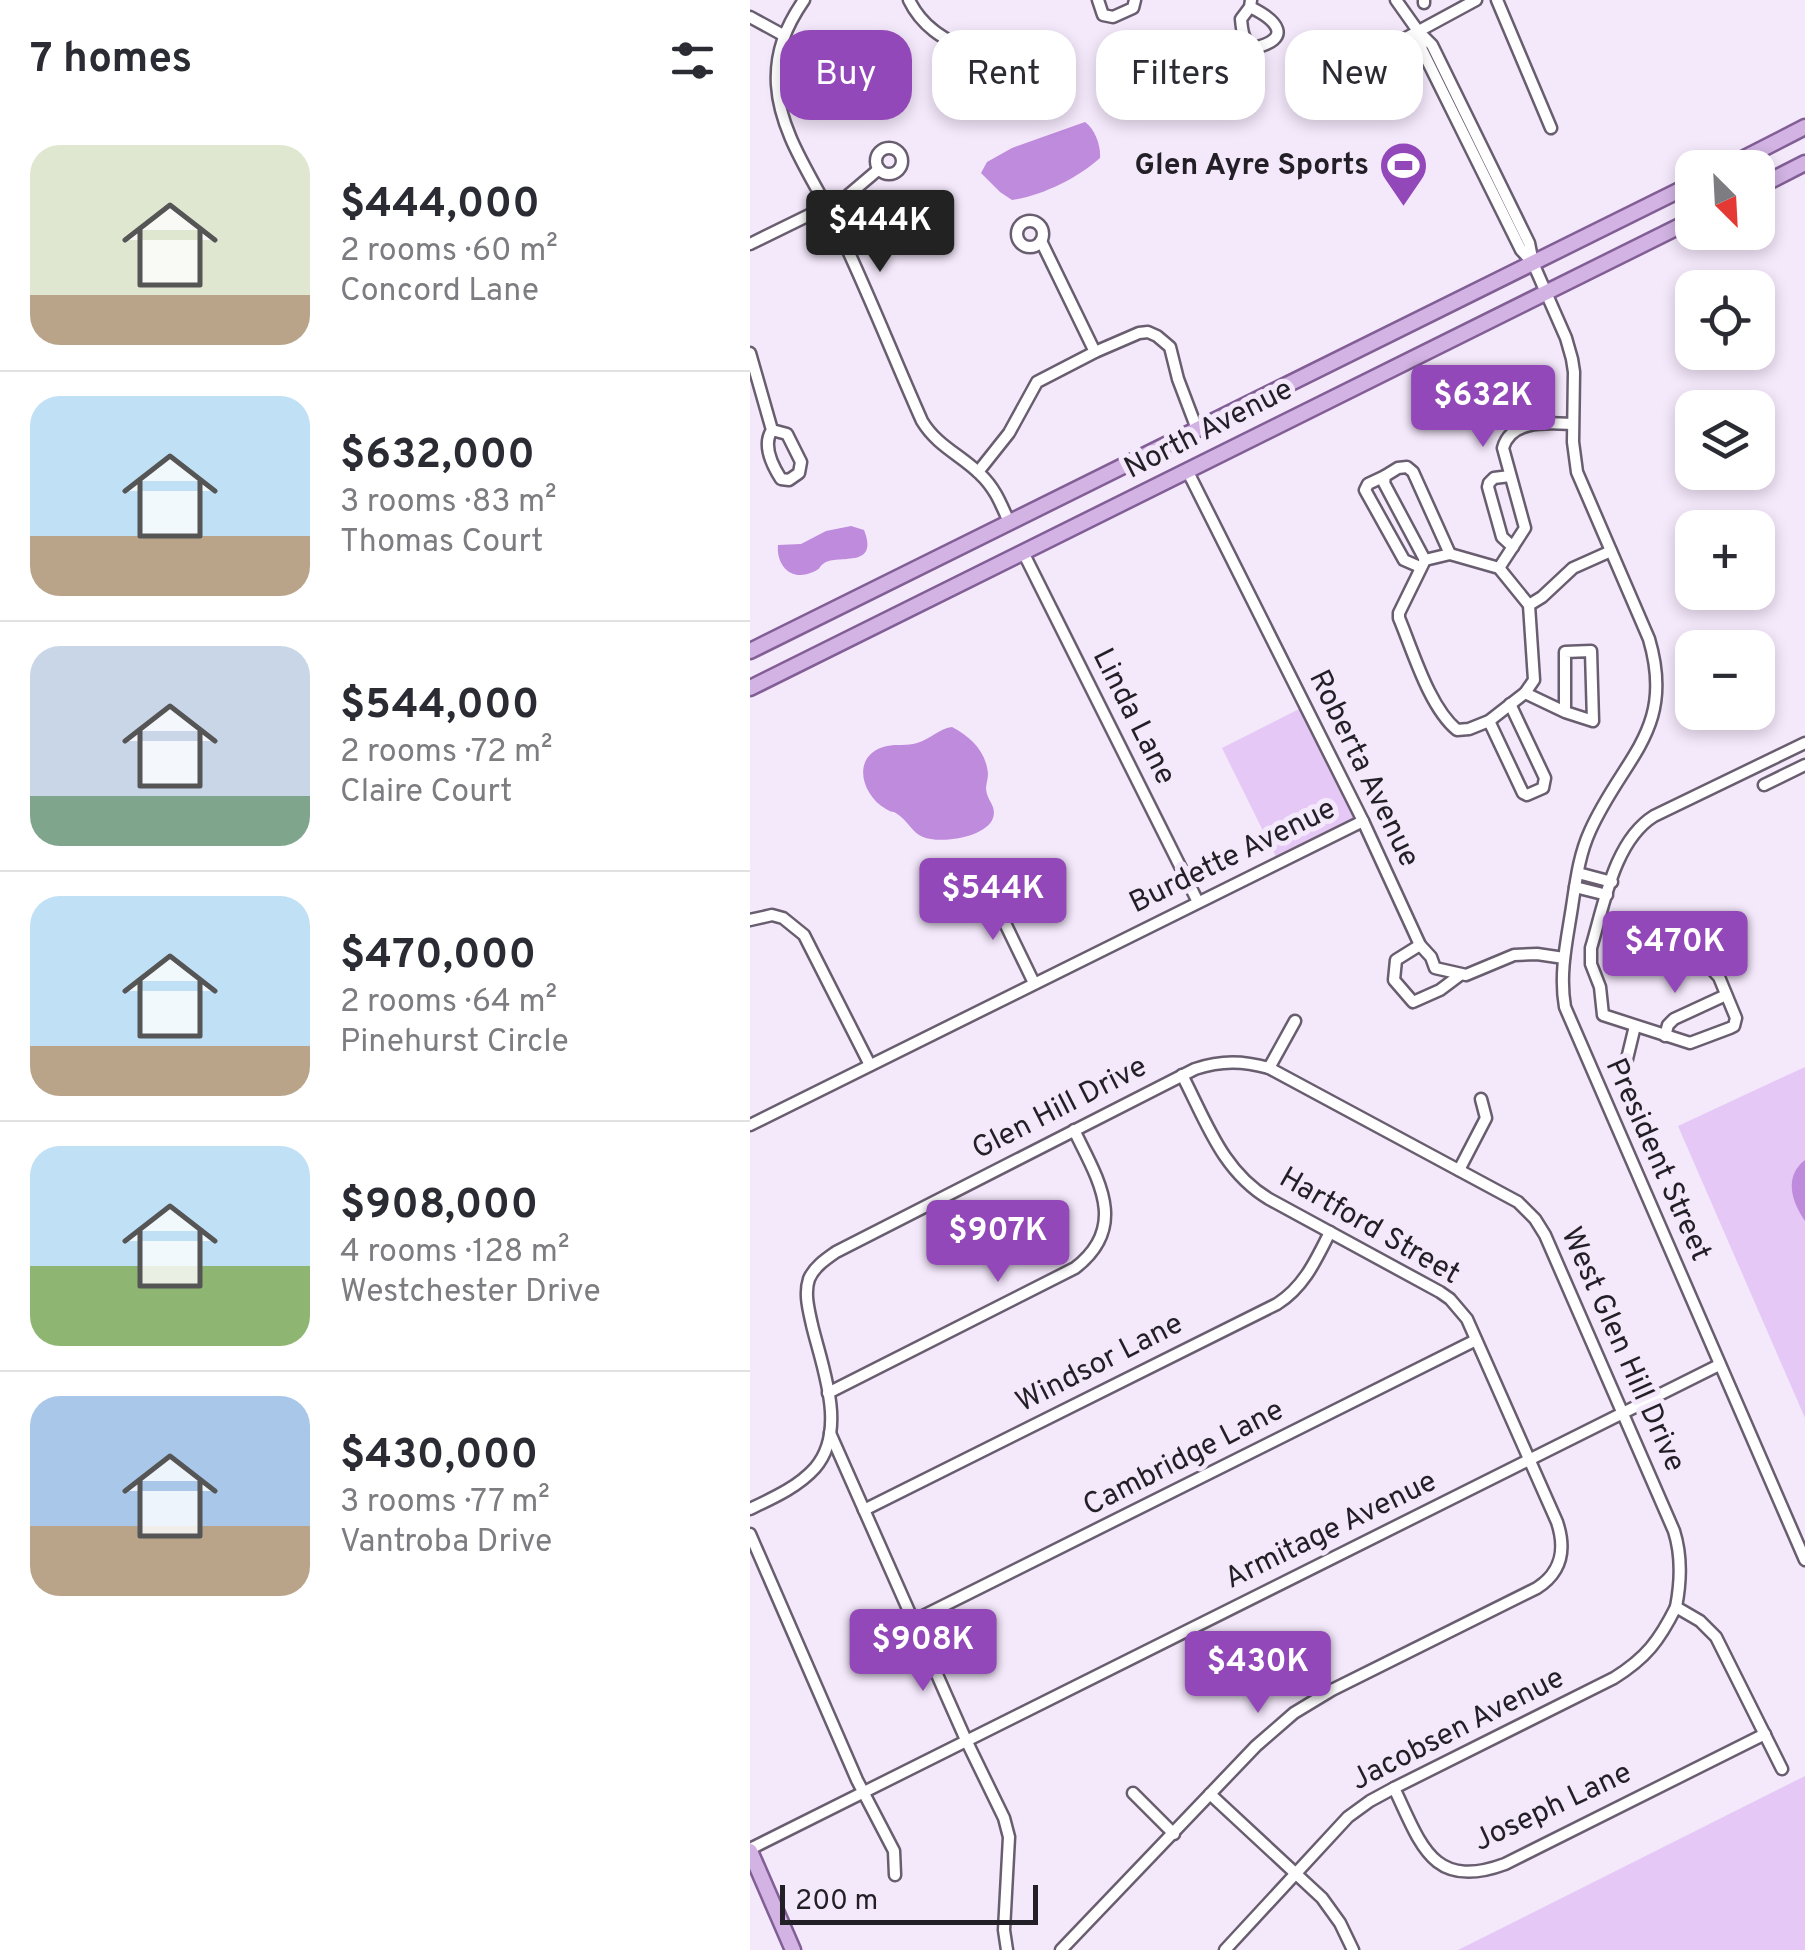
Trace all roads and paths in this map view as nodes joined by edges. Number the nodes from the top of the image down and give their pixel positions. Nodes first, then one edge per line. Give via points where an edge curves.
1 (804, 0) edge
2 (908, 0) edge
3 (1098, 0) edge
4 (1135, 0) edge
5 (1396, 0) edge
6 (1476, 0) edge
7 (1496, 0) edge
8 (750, 17) edge
9 (785, 30) edge
10 (932, 30) edge
11 (1417, 30) edge
12 (1420, 30) edge
13 (780, 32) edge
14 (1423, 36) edge
15 (780, 52) edge
16 (780, 104) edge
17 (786, 120) edge
18 (1805, 127) edge
19 (1551, 128) dead end
20 (1760, 150) edge
21 (1805, 163) edge
22 (879, 170) dead end
23 (1775, 178) edge
24 (1675, 192) edge
25 (828, 208) junction
26 (1675, 228) edge
27 (1041, 241) dead end
28 (750, 244) edge
29 (1533, 263) junction
30 (1546, 293) junction
31 (1095, 352) junction
32 (750, 353) edge
33 (1572, 424) junction
34 (1197, 429) junction
35 (772, 430) junction
36 (978, 472) junction
37 (1188, 472) junction
38 (1385, 476) junction
39 (1510, 476) junction
40 (1009, 522) junction
41 (1513, 547) junction
42 (1610, 551) junction
43 (1024, 554) junction
44 (1450, 554) junction
45 (1422, 563) junction
46 (1499, 568) junction
47 (1529, 605) junction
48 (750, 651) edge
49 (750, 688) edge
50 (1526, 693) junction
51 (1510, 704) junction
52 (1565, 712) junction
53 (1489, 720) junction
54 (1805, 742) edge
55 (1805, 765) edge
56 (1764, 785) dead end
57 (1362, 821) junction
58 (1578, 873) junction
59 (1612, 882) junction
60 (986, 886) dead end
61 (1576, 887) junction
62 (1607, 895) junction
63 (1198, 902) junction
64 (750, 920) edge
65 (1420, 945) junction
66 (1564, 958) junction
67 (1708, 965) dead end
68 (1460, 975) junction
69 (1034, 983) junction
70 (1726, 995) junction
71 (1295, 1021) dead end
72 (1635, 1026) junction
73 (1665, 1036) junction
74 (1626, 1063) dead end
75 (870, 1065) junction
76 (1269, 1068) junction
77 (1182, 1075) junction
78 (1480, 1100) dead end
79 (750, 1125) edge
80 (1074, 1130) junction
81 (1460, 1170) junction
82 (1330, 1232) junction
83 (1476, 1340) junction
84 (1720, 1365) junction
85 (828, 1393) junction
86 (1622, 1413) junction
87 (830, 1432) junction
88 (1529, 1460) junction
89 (750, 1509) edge
90 (864, 1510) junction
91 (750, 1534) edge
92 (1805, 1560) edge
93 (1676, 1607) junction
94 (913, 1622) junction
95 (1765, 1734) junction
96 (966, 1740) junction
97 (1782, 1769) dead end
98 (1394, 1788) junction
99 (864, 1792) junction
100 (1133, 1793) dead end
101 (1210, 1794) junction
102 (1174, 1834) junction
103 (750, 1850) edge
104 (1296, 1873) junction
105 (895, 1875) dead end
106 (794, 1950) edge
107 (1006, 1950) edge
108 (1061, 1950) edge
109 (1225, 1950) edge
110 (1353, 1950) edge

1 - 9 street
2 - 10 street
3 - 4 street via 1104,15 1113,17 1133,8
5 - 11 street, President Street
6 - 12 street
7 - 19 street
8 - 13 street
14 - 29 street, President Street via 1529,243
15 - 16 street
17 - 25 street
18 - 20 main road
21 - 23 main road
22 - 25 street
24 - 29 main road, North Avenue
25 - 28 street
25 - 36 street via 922,421
26 - 30 main road, North Avenue
27 - 31 street
29 - 30 street, President Street
29 - 34 main road, North Avenue
30 - 33 street, President Street via 1572,359
30 - 37 main road, North Avenue
31 - 34 street via 1139,333 1163,339
31 - 36 street via 1037,382
32 - 35 street
33 - 39 street via 1536,423 1512,432 1503,448
33 - 42 street, President Street via 1577,472
34 - 40 main road, North Avenue
35 - 35 street via 767,446 781,479 788,480 801,462 786,434
36 - 40 street
37 - 43 main road, North Avenue
37 - 57 street, Roberta Avenue
38 - 44 street via 1398,468 1413,472
38 - 45 street
38 - 45 street via 1365,490 1404,560
39 - 41 street via 1525,528
39 - 41 street via 1494,478 1488,487 1502,537
40 - 48 main road, North Avenue
41 - 46 street
42 - 47 street via 1574,568
42 - 58 street, President Street via 1649,640 1658,690 1648,732 1591,827
43 - 49 main road, North Avenue
43 - 63 street, Linda Lane
44 - 45 street
44 - 46 street
45 - 53 street via 1399,618 1448,722 1457,730
46 - 47 street
47 - 50 street via 1534,680
50 - 51 street
50 - 52 street
51 - 53 street
51 - 53 street via 1545,778 1543,788 1523,794
52 - 52 street via 1593,721 1591,651 1564,652
54 - 59 street via 1644,823 1626,842
55 - 56 street
57 - 63 street, Burdette Avenue
57 - 65 street, Roberta Avenue
58 - 59 street
58 - 61 street, President Street
59 - 62 street
60 - 69 street
61 - 62 street
61 - 66 street, President Street
62 - 72 street via 1590,958 1603,1015
63 - 69 street, Burdette Avenue
64 - 75 street via 772,915 804,934
65 - 68 street, Roberta Avenue via 1436,968
65 - 68 street via 1396,960 1394,980 1413,1002
66 - 68 street via 1514,956
66 - 84 street, President Street via 1562,992 1570,1021
67 - 70 street
69 - 75 street, Burdette Avenue
70 - 73 street via 1674,1019
70 - 73 street via 1734,1026 1690,1044
71 - 76 street
72 - 73 street
72 - 74 street
75 - 79 street, Burdette Avenue
76 - 77 street, Glen Hill Drive via 1225,1061
76 - 81 street, West Glen Hill Drive
77 - 80 street, Glen Hill Drive
77 - 82 street, Hartford Street via 1244,1182
78 - 81 street via 1486,1118
80 - 85 street, Glen Hill Drive via 823,1261 809,1279 807,1297
80 - 85 street via 1106,1204 1101,1236 1088,1256 1076,1268
81 - 86 street, West Glen Hill Drive via 1518,1202 1540,1226
82 - 83 street, Hartford Street via 1440,1292 1460,1309
82 - 90 street, Windsor Lane via 1301,1284 1276,1304
83 - 88 street, Hartford Street
83 - 94 street, Cambridge Lane
84 - 86 street, Armitage Avenue
84 - 92 street, President Street
85 - 87 street, Glen Hill Drive
86 - 88 street, Armitage Avenue
86 - 93 street, West Glen Hill Drive via 1678,1546
87 - 89 street via 815,1468
87 - 90 street
88 - 96 street, Armitage Avenue
88 - 101 street, Hartford Street via 1563,1542 1561,1559 1544,1584 1317,1698 1270,1731
90 - 94 street
91 - 99 street
93 - 95 street via 1716,1637
93 - 98 street, Jacobsen Avenue via 1656,1643 1624,1672
94 - 96 street
95 - 97 street
95 - 98 street, Joseph Lane via 1476,1873 1434,1859
96 - 99 street, Armitage Avenue
96 - 107 street via 1010,1837
98 - 104 street, Jacobsen Avenue via 1348,1817
99 - 103 street, Armitage Avenue
99 - 105 street via 894,1852
100 - 102 street
101 - 102 street
101 - 104 street
102 - 108 street
103 - 106 main road
104 - 109 street, Jacobsen Avenue
104 - 110 street via 1326,1902

